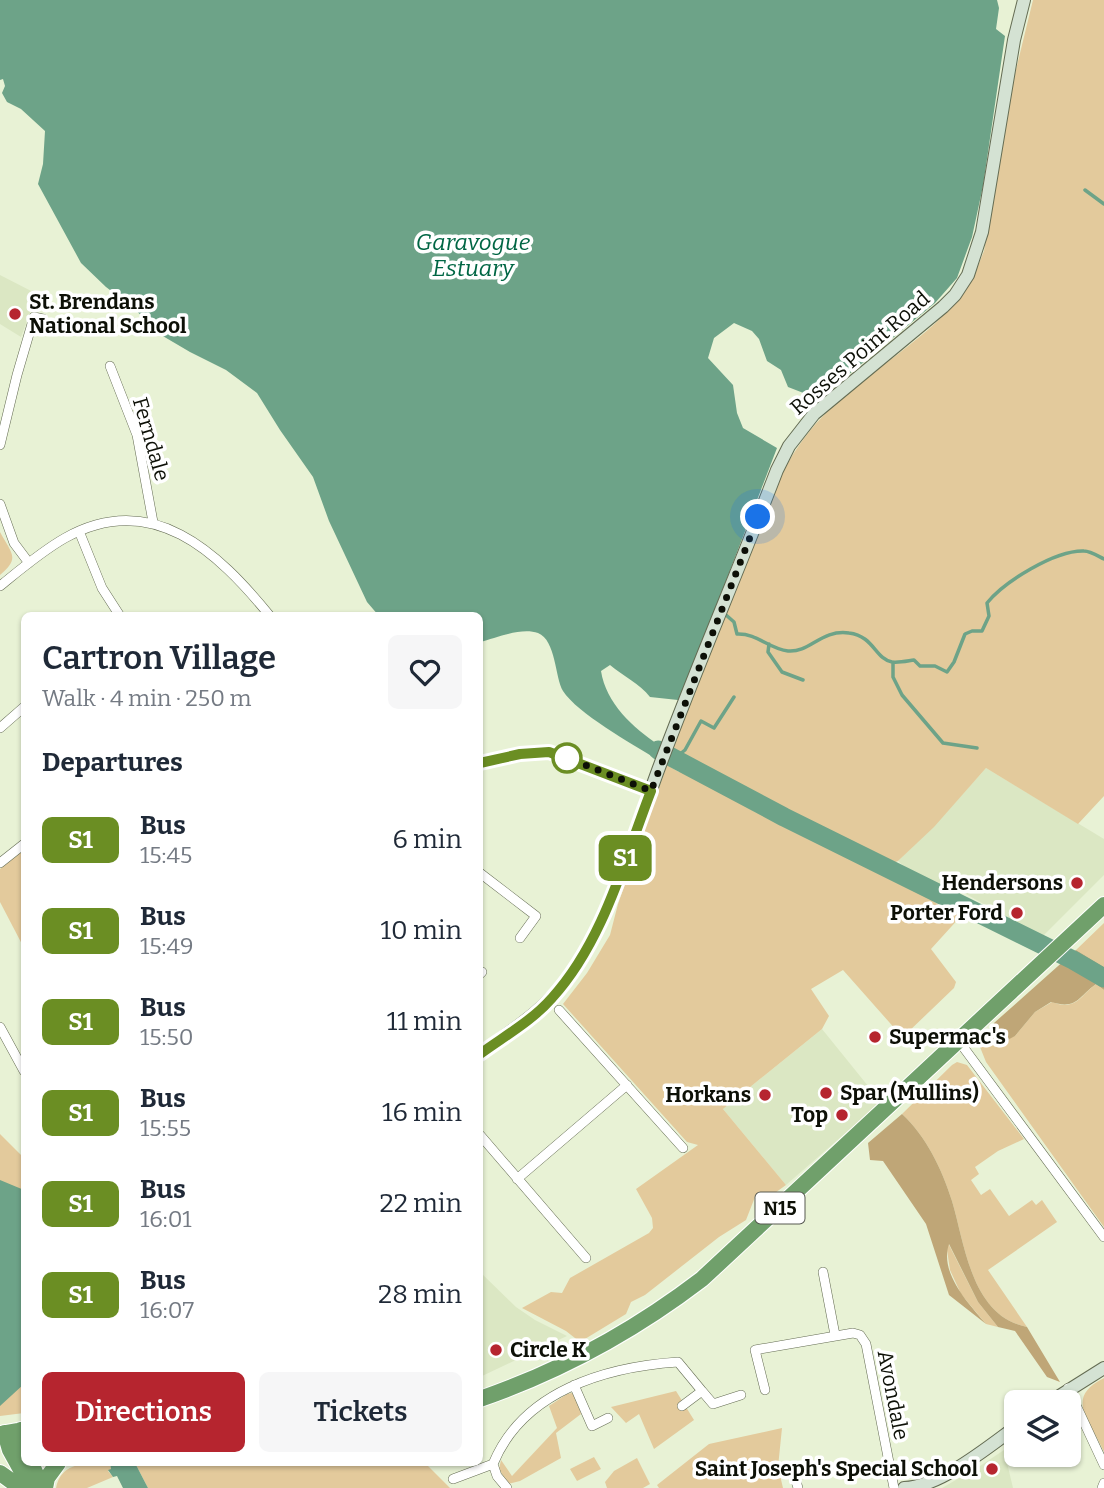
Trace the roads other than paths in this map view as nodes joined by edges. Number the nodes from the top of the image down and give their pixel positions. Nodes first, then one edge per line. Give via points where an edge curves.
1 (1024, 0) edge
2 (43, 319) dead end
3 (110, 366) dead end
4 (0, 445) edge
5 (0, 504) edge
6 (153, 522) junction
7 (79, 531) junction
8 (29, 563) junction
9 (0, 586) edge
10 (117, 612) edge
11 (267, 612) edge
12 (21, 710) edge
13 (0, 728) edge
14 (483, 762) edge
15 (651, 791) junction
16 (21, 846) edge
17 (0, 863) edge
18 (483, 875) edge
19 (1104, 905) edge
20 (520, 938) dead end
21 (559, 1010) dead end
22 (0, 1027) edge
23 (958, 1040) junction
24 (483, 1048) edge
25 (21, 1049) edge
26 (14, 1055) junction
27 (21, 1066) edge
28 (627, 1086) junction
29 (483, 1139) edge
30 (683, 1148) dead end
31 (517, 1179) junction
32 (1104, 1237) edge
33 (586, 1258) dead end
34 (823, 1272) dead end
35 (835, 1335) junction
36 (1104, 1368) edge
37 (574, 1385) junction
38 (1068, 1388) junction
39 (765, 1390) dead end
40 (1065, 1390) edge
41 (702, 1391) junction
42 (741, 1395) dead end
43 (483, 1398) edge
44 (682, 1406) dead end
45 (608, 1418) dead end
46 (13, 1432) edge
47 (1004, 1435) edge
48 (17, 1450) edge
49 (493, 1464) junction
50 (1104, 1465) edge
51 (23, 1466) edge
52 (33, 1466) edge
53 (56, 1466) edge
54 (793, 1471) dead end
55 (453, 1479) dead end
56 (1104, 1483) edge
57 (32, 1488) edge
58 (44, 1488) edge
59 (507, 1488) edge
60 (798, 1488) edge
61 (894, 1488) edge
62 (904, 1488) edge
63 (919, 1488) edge
64 (1102, 1488) edge

1 - 15 main road, Rosses Point Road via 982,232 968,275 943,307 814,414 789,446
2 - 4 street via 34,317
3 - 6 street, Ferndale via 137,435
5 - 8 street via 14,544
6 - 7 street via 126,519
6 - 11 street via 208,550
7 - 8 street
7 - 10 street via 102,588
8 - 9 street
12 - 13 street
14 - 15 street via 549,752
15 - 24 main road, Rosses Point Road via 608,905 569,977 550,1000
16 - 17 street
18 - 20 street via 536,916
19 - 23 highway, N15
21 - 28 street
22 - 26 street
23 - 32 street
23 - 43 highway, N15 via 702,1279 616,1338
25 - 26 street
26 - 27 street
28 - 30 street
28 - 31 street
29 - 31 street
31 - 33 street
34 - 35 street
35 - 39 street, Avondale via 755,1350
35 - 61 street, Avondale via 860,1335 866,1345
36 - 38 main road
37 - 41 street via 637,1365 678,1362
37 - 45 street via 592,1426
37 - 49 street via 521,1419 500,1446
38 - 40 main road
38 - 50 street
41 - 42 street via 713,1404
41 - 44 street
46 - 48 highway
47 - 63 main road
49 - 55 street
49 - 59 street
51 - 57 highway
52 - 58 highway
53 - 58 highway
54 - 60 street
56 - 64 street
62 - 63 main road

